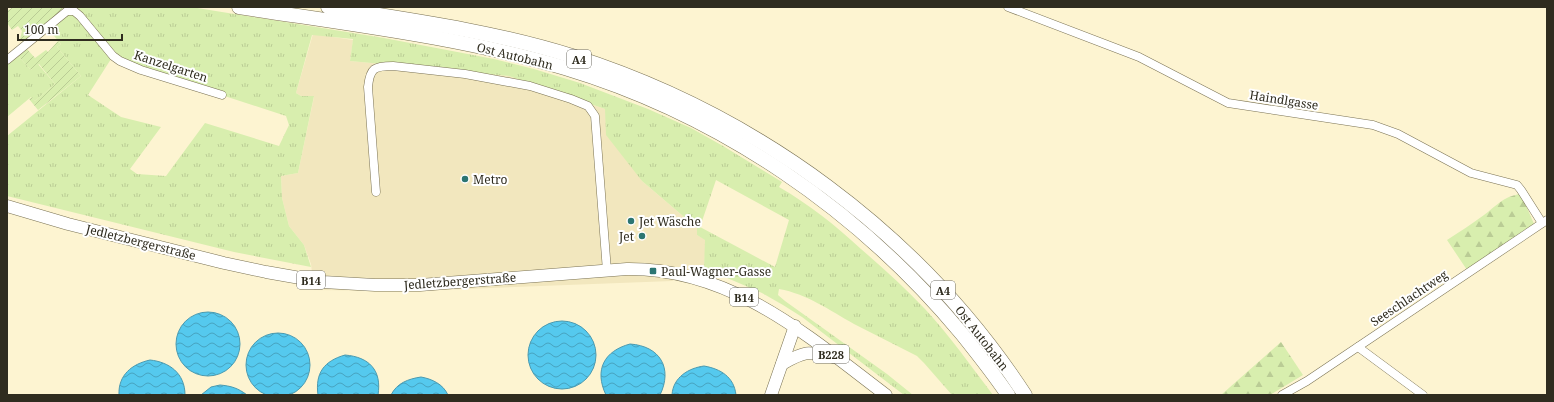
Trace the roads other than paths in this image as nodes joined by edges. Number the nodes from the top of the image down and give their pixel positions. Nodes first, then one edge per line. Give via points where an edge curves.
1 (239, 7) edge
2 (328, 7) edge
3 (1008, 7) edge
4 (7, 60) edge
5 (222, 95) dead end
6 (376, 192) dead end
7 (7, 206) edge
8 (1545, 222) edge
9 (607, 271) junction
10 (795, 326) junction
11 (1358, 347) junction
12 (836, 357) junction
13 (782, 364) junction
14 (770, 395) edge
15 (886, 395) edge
16 (1008, 395) edge
17 (1025, 395) edge
18 (1282, 395) edge
19 (1423, 395) edge

1 - 16 highway, Ost Autobahn / A4 via 446,40 508,53 566,68 676,111 773,165 812,191 864,232 943,312 986,363
2 - 17 highway, Ost Autobahn / A4 via 448,26 571,56 608,68 683,99 736,126 809,173 896,242 943,290 982,336
3 - 8 street, Haindlgasse via 1139,57 1228,103 1374,125 1390,130 1472,174 1517,186
4 - 5 street, Kanzelgarten via 67,11 74,11 120,61 140,70
6 - 9 street via 368,87 369,74 374,70 393,66 465,74 530,86 571,99 588,106 595,116
7 - 9 main road, Jedletzbergerstraße / B14 via 224,263 323,282 420,284
8 - 11 street, Seeschlachtweg
9 - 10 main road, Jedletzbergerstraße / B14 via 632,269 689,276 736,293
10 - 12 main road, Jedletzbergerstraße / B228
10 - 13 main road
11 - 18 street, Seeschlachtweg
11 - 19 street
12 - 13 main road, B228 via 813,352 800,354
12 - 15 main road, Jedletzbergerstraße / B228
13 - 14 main road

